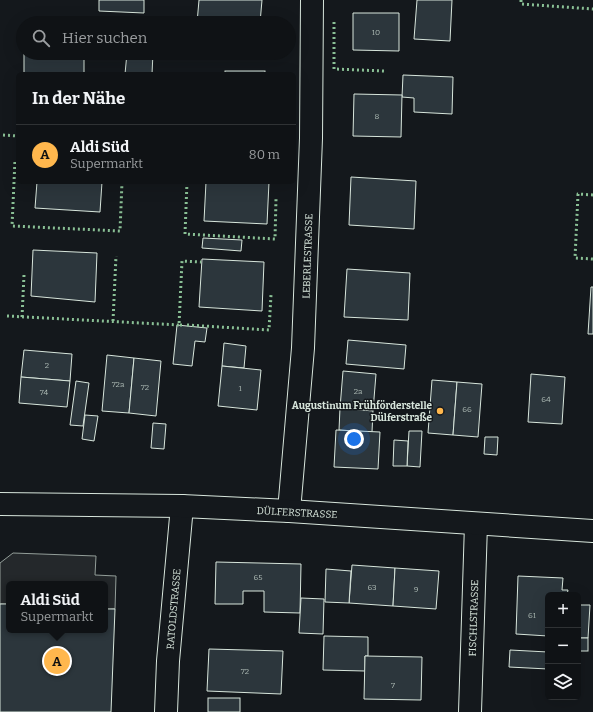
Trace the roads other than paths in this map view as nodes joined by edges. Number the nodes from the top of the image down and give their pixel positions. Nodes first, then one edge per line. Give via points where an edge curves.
1 (312, 0) edge
2 (0, 504) edge
3 (182, 506) junction
4 (289, 511) junction
5 (476, 524) junction
6 (593, 531) edge
7 (166, 712) edge
8 (470, 712) edge

1 - 4 street, LEBERLESTRASSE via 312,138 303,348
2 - 3 street, DÜLFERSTRASSE
3 - 4 street, DÜLFERSTRASSE
3 - 7 street, RATOLDSTRASSE
4 - 5 street, DÜLFERSTRASSE
5 - 6 street, DÜLFERSTRASSE
5 - 8 street, FISCHLSTRASSE

